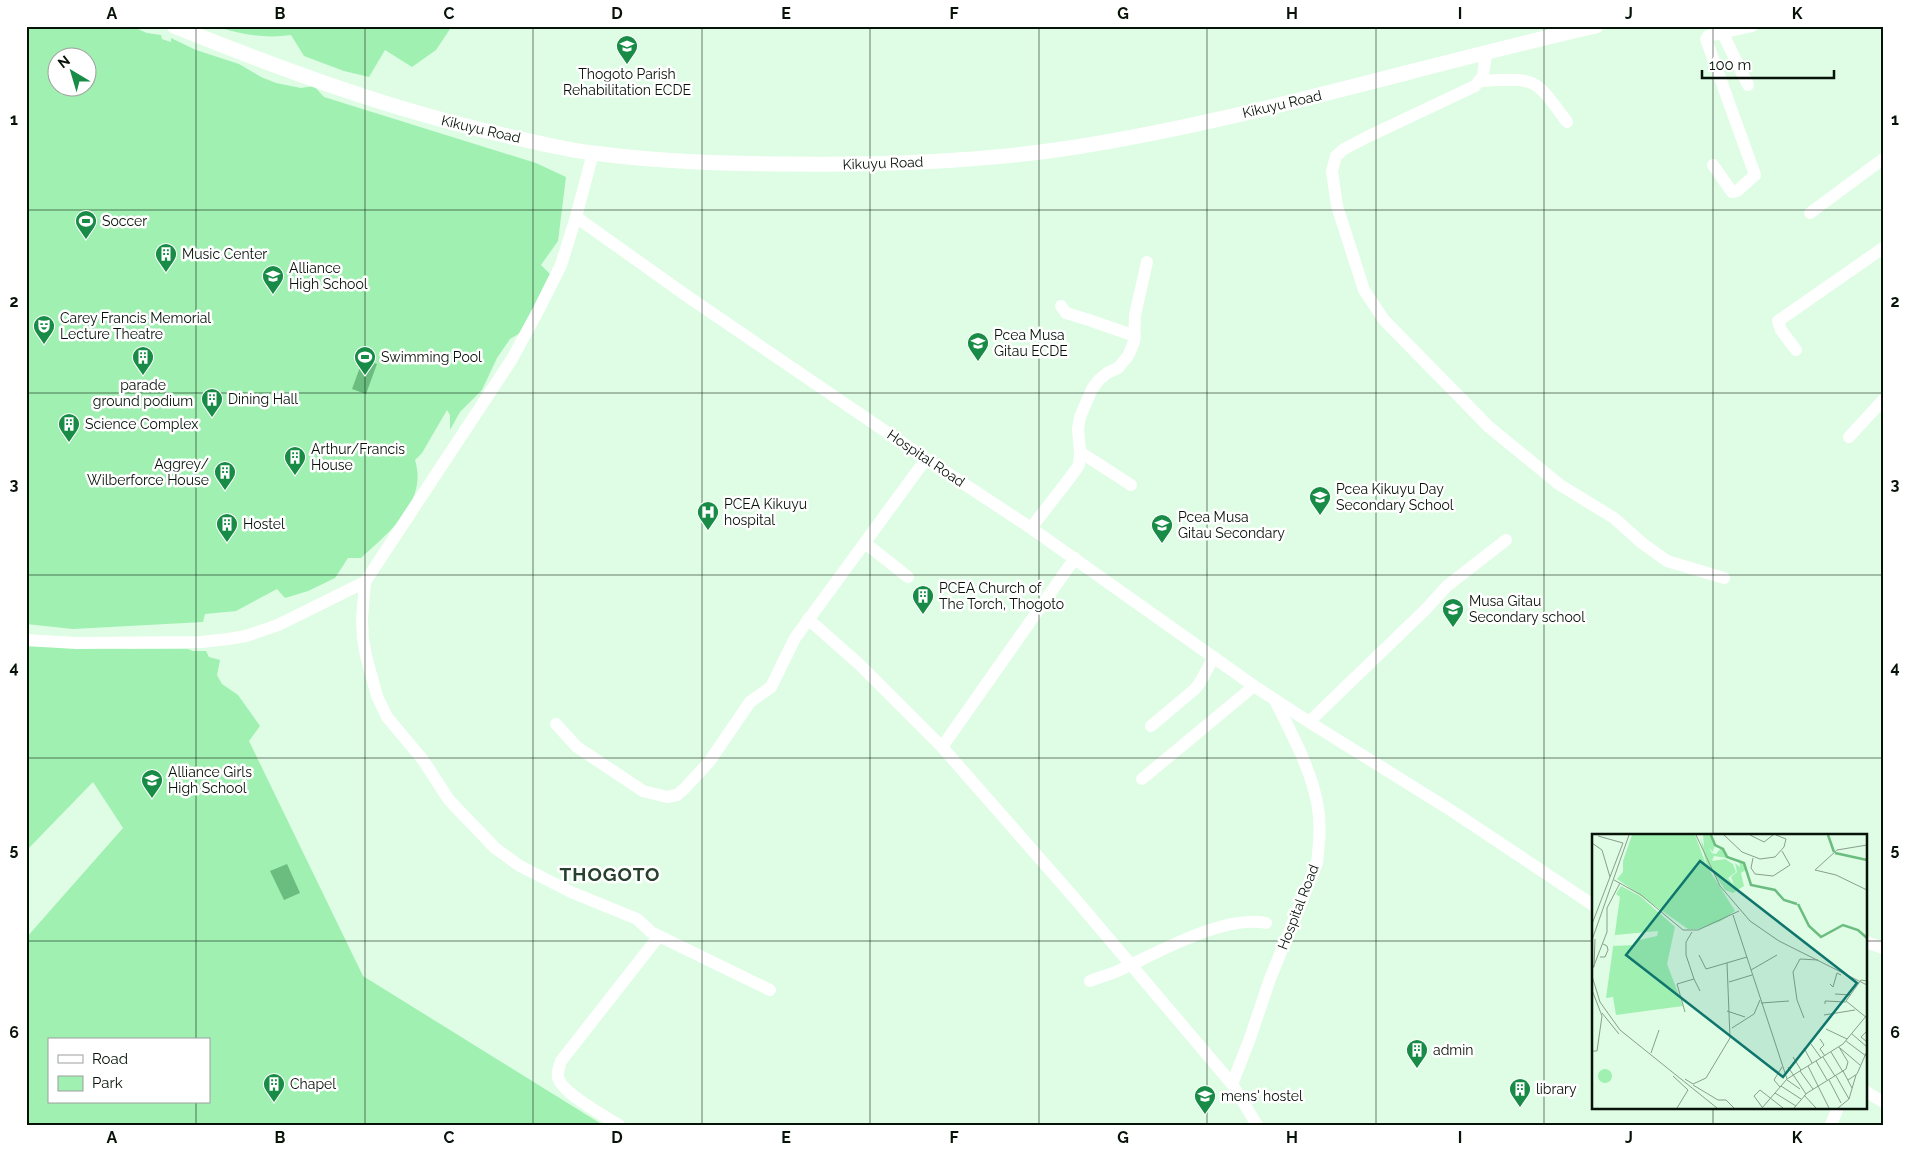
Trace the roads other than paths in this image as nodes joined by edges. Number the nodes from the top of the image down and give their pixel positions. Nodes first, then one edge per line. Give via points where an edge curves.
1 (174, 26) edge
2 (1596, 26) edge
3 (1752, 26) edge
4 (1723, 34) junction
5 (1486, 53) junction
6 (1481, 82) junction
7 (1748, 85) dead end
8 (1567, 122) dead end
9 (593, 153) junction
10 (1883, 158) edge
11 (1712, 165) dead end
12 (1810, 212) dead end
13 (576, 217) junction
14 (1883, 248) edge
15 (1147, 262) dead end
16 (1061, 306) dead end
17 (1135, 336) junction
18 (1796, 350) dead end
19 (1883, 400) edge
20 (1849, 437) dead end
21 (1080, 452) junction
22 (926, 459) junction
23 (1131, 485) dead end
24 (1031, 528) junction
25 (1506, 540) dead end
26 (865, 544) junction
27 (1075, 558) junction
28 (908, 577) dead end
29 (1724, 578) dead end
30 (365, 582) junction
31 (808, 619) junction
32 (26, 640) edge
33 (1214, 658) junction
34 (1254, 686) junction
35 (1275, 700) junction
36 (1309, 722) junction
37 (556, 724) dead end
38 (1151, 726) dead end
39 (942, 747) junction
40 (1142, 779) dead end
41 (1592, 904) edge
42 (1266, 922) dead end
43 (659, 936) junction
44 (1866, 942) edge
45 (1883, 948) edge
46 (1130, 965) junction
47 (1090, 980) dead end
48 (770, 990) dead end
49 (1232, 1084) junction
50 (1866, 1092) edge
51 (1883, 1102) edge
52 (1838, 1108) edge
53 (619, 1125) edge
54 (1257, 1125) edge
55 (1831, 1125) edge

1 - 9 main road, Kikuyu Road via 397,108 457,125
2 - 5 main road, Kikuyu Road
3 - 4 street
4 - 7 street
4 - 11 street via 1708,36 1706,41 1755,175 1732,192
5 - 6 street
5 - 9 main road, Kikuyu Road via 1324,95 1167,130 1011,156 844,165 738,164
6 - 8 street via 1528,81 1537,85
6 - 29 street via 1367,136 1336,156 1332,170 1337,206 1364,290 1384,320 1489,427 1560,485 1614,518 1668,561
9 - 13 street
10 - 12 street
13 - 22 street, Hospital Road
13 - 30 street via 561,265 512,359
14 - 18 street via 1778,321
15 - 17 street via 1135,315
16 - 17 street via 1066,313
17 - 21 street via 1124,363 1107,373 1092,389 1080,417
19 - 20 street
21 - 23 street
21 - 24 street via 1079,465
22 - 24 street, Hospital Road
22 - 26 street
24 - 27 street, Hospital Road
25 - 36 street via 1447,586
26 - 28 street
26 - 31 street
27 - 33 street, Hospital Road
27 - 39 street
30 - 32 street via 278,625 246,636 201,642
30 - 43 street via 363,639 377,696 387,717 449,800 495,848 520,866 636,919
31 - 37 street via 787,652 771,687 750,702 709,762 676,795 667,797 643,791 577,747
31 - 39 street via 859,664
33 - 34 street, Hospital Road
33 - 38 street via 1200,684
34 - 35 street, Hospital Road
34 - 40 street
35 - 36 street, Hospital Road
35 - 49 street, Hospital Road via 1307,768 1314,791 1319,846 1317,863
36 - 41 street, Hospital Road via 1452,811
39 - 46 street
42 - 46 street via 1242,922 1193,936
43 - 48 street
43 - 53 street via 561,1061 558,1072 566,1089
44 - 45 street
46 - 47 street
46 - 49 street
49 - 54 street
50 - 51 street
52 - 55 street

